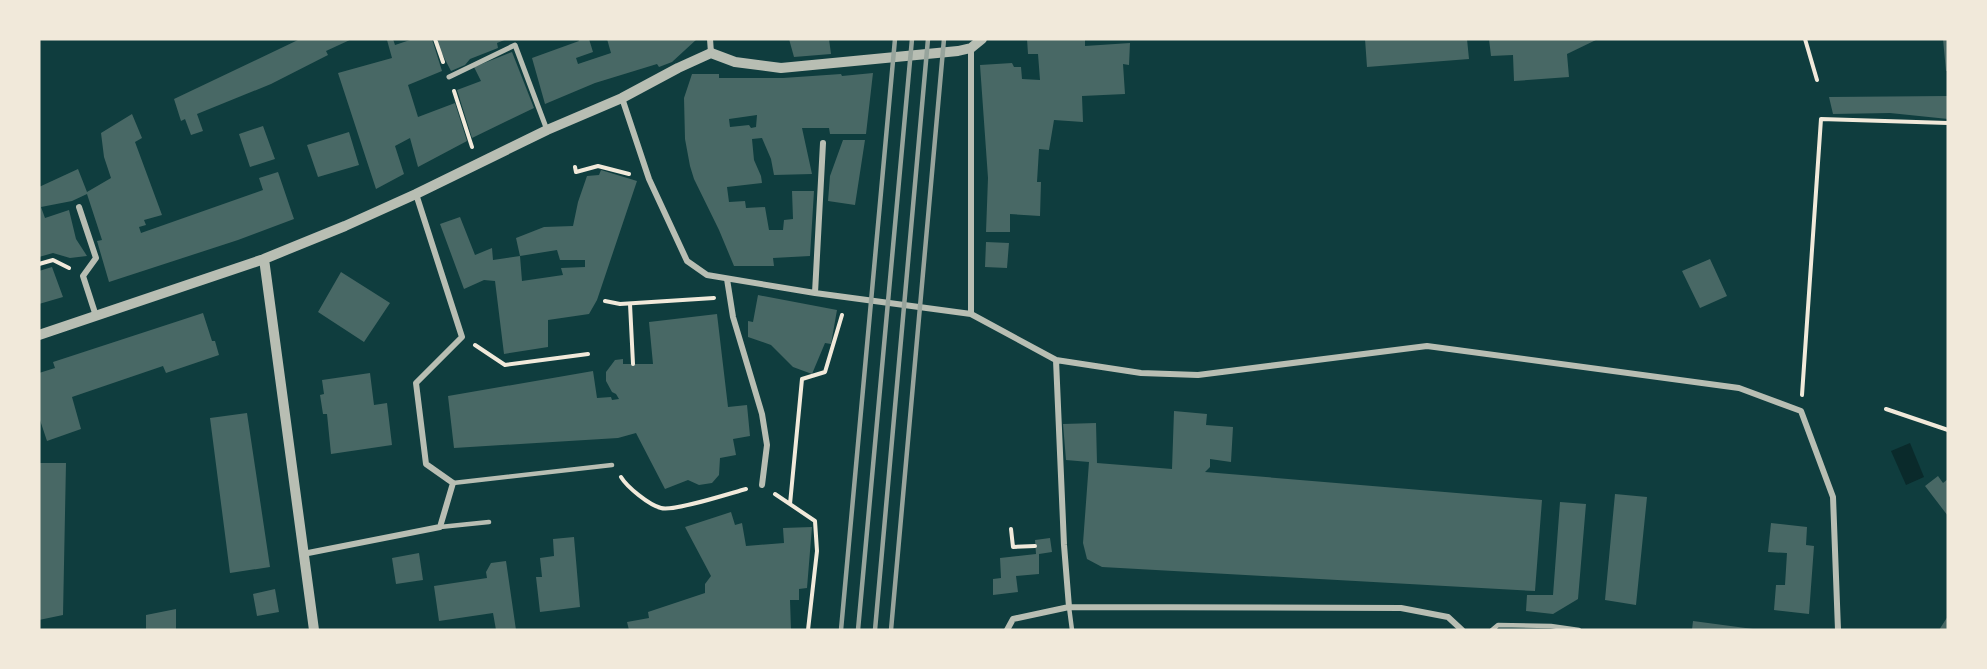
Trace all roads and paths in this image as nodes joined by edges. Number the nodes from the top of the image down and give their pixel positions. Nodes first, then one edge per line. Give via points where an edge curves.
1 (435, 39) edge
2 (710, 39) edge
3 (982, 39) edge
4 (1805, 39) edge
5 (971, 48) junction
6 (711, 53) junction
7 (449, 76) junction
8 (1817, 81) dead end
9 (622, 98) junction
10 (1948, 123) edge
11 (547, 130) junction
12 (823, 143) dead end
13 (477, 165) junction
14 (575, 167) dead end
15 (631, 175) dead end
16 (417, 194) junction
17 (79, 207) dead end
18 (264, 259) junction
19 (39, 264) edge
20 (83, 276) junction
21 (727, 279) junction
22 (815, 293) junction
23 (730, 296) junction
24 (847, 297) junction
25 (605, 301) dead end
26 (630, 304) junction
27 (971, 314) junction
28 (96, 316) junction
29 (39, 334) edge
30 (462, 337) junction
31 (588, 354) dead end
32 (1056, 360) junction
33 (633, 364) dead end
34 (1886, 409) dead end
35 (1801, 411) junction
36 (1948, 430) edge
37 (612, 465) joint
38 (453, 483) junction
39 (762, 485) junction
40 (790, 504) junction
41 (489, 522) dead end
42 (440, 527) junction
43 (1011, 529) dead end
44 (1035, 546) dead end
45 (303, 554) junction
46 (1069, 607) junction
47 (314, 630) edge
48 (808, 630) edge
49 (1007, 630) edge
50 (1072, 630) edge
51 (1462, 630) edge
52 (1492, 630) edge
53 (1579, 630) edge
54 (1838, 630) edge

1 - 7 path
2 - 6 street
3 - 5 street
4 - 8 path
5 - 6 street via 781,68 735,63
5 - 27 street
6 - 9 street
7 - 11 street via 515,45
7 - 13 path
9 - 11 street
9 - 21 street via 649,178 687,261 707,275
10 - 35 path via 1821,119
11 - 13 street
12 - 22 street
13 - 16 street
14 - 15 path via 576,172 598,166
16 - 18 street
16 - 30 street
17 - 20 street via 96,258
18 - 28 street
18 - 45 street
19 - 20 path via 53,260
20 - 28 street
21 - 22 street
21 - 23 street
22 - 24 street
23 - 26 path
23 - 39 street via 764,424 767,445
24 - 27 street
24 - 40 path via 825,372 802,379
25 - 26 path
26 - 33 path
27 - 32 street
28 - 29 street
30 - 31 path via 505,365
30 - 38 street via 416,383 426,464
32 - 35 street via 1141,374 1198,375 1427,346 1739,388
32 - 46 street
34 - 36 path
35 - 54 street via 1833,497
37 - 38 lane
37 - 39 path via 626,485 660,508
38 - 42 street
39 - 40 path
40 - 48 path via 815,522 817,550
41 - 42 lane
42 - 45 street
43 - 44 path via 1013,547
45 - 47 street
46 - 49 street via 1013,619
46 - 50 lane
46 - 51 street via 1401,608 1448,617
52 - 53 lane via 1498,625 1509,625

